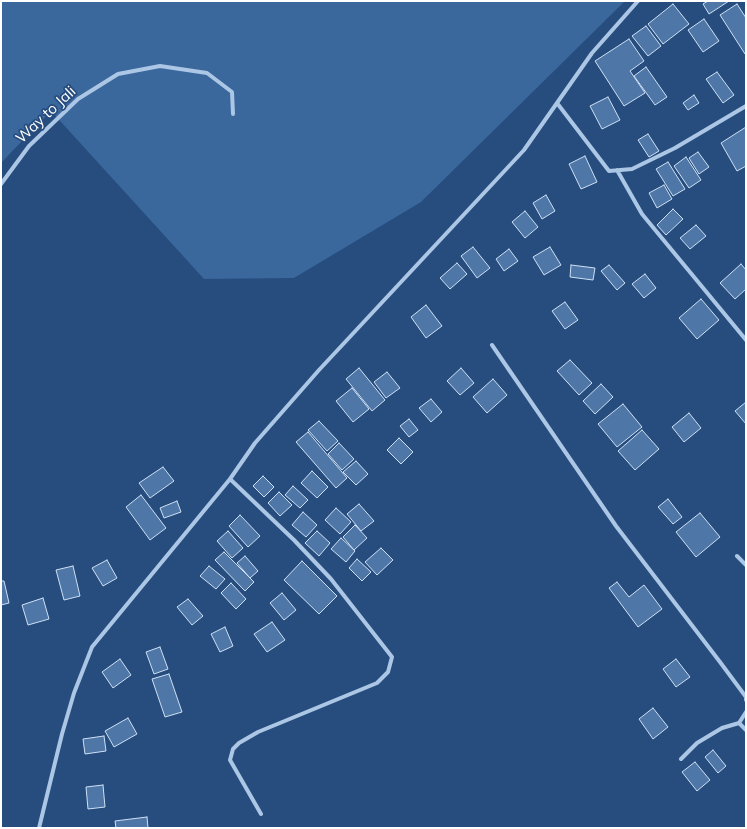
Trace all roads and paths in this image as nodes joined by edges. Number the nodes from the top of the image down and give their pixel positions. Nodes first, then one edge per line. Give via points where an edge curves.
1 (638, 1) edge
2 (557, 103) junction
3 (746, 106) edge
4 (233, 114) dead end
5 (617, 170) junction
6 (1, 184) edge
7 (746, 340) edge
8 (492, 345) dead end
9 (230, 479) junction
10 (737, 556) dead end
11 (746, 565) edge
12 (746, 700) edge
13 (746, 712) edge
14 (739, 723) junction
15 (746, 730) edge
16 (681, 759) dead end
17 (261, 814) dead end
18 (39, 828) edge

1 - 2 street via 592,53
2 - 5 street via 609,171
2 - 9 street via 524,150 319,370 255,443
3 - 5 street via 632,170
4 - 6 street, Way to Jali via 232,92 207,73 160,66 118,74 78,99 29,146
5 - 7 street via 642,214
8 - 12 street via 616,526
9 - 17 street via 331,579 392,657 388,672 377,683 258,732 233,749 230,760
9 - 18 street via 92,647 64,727
10 - 11 street
13 - 14 street
14 - 15 street
14 - 16 street via 722,728 697,743

